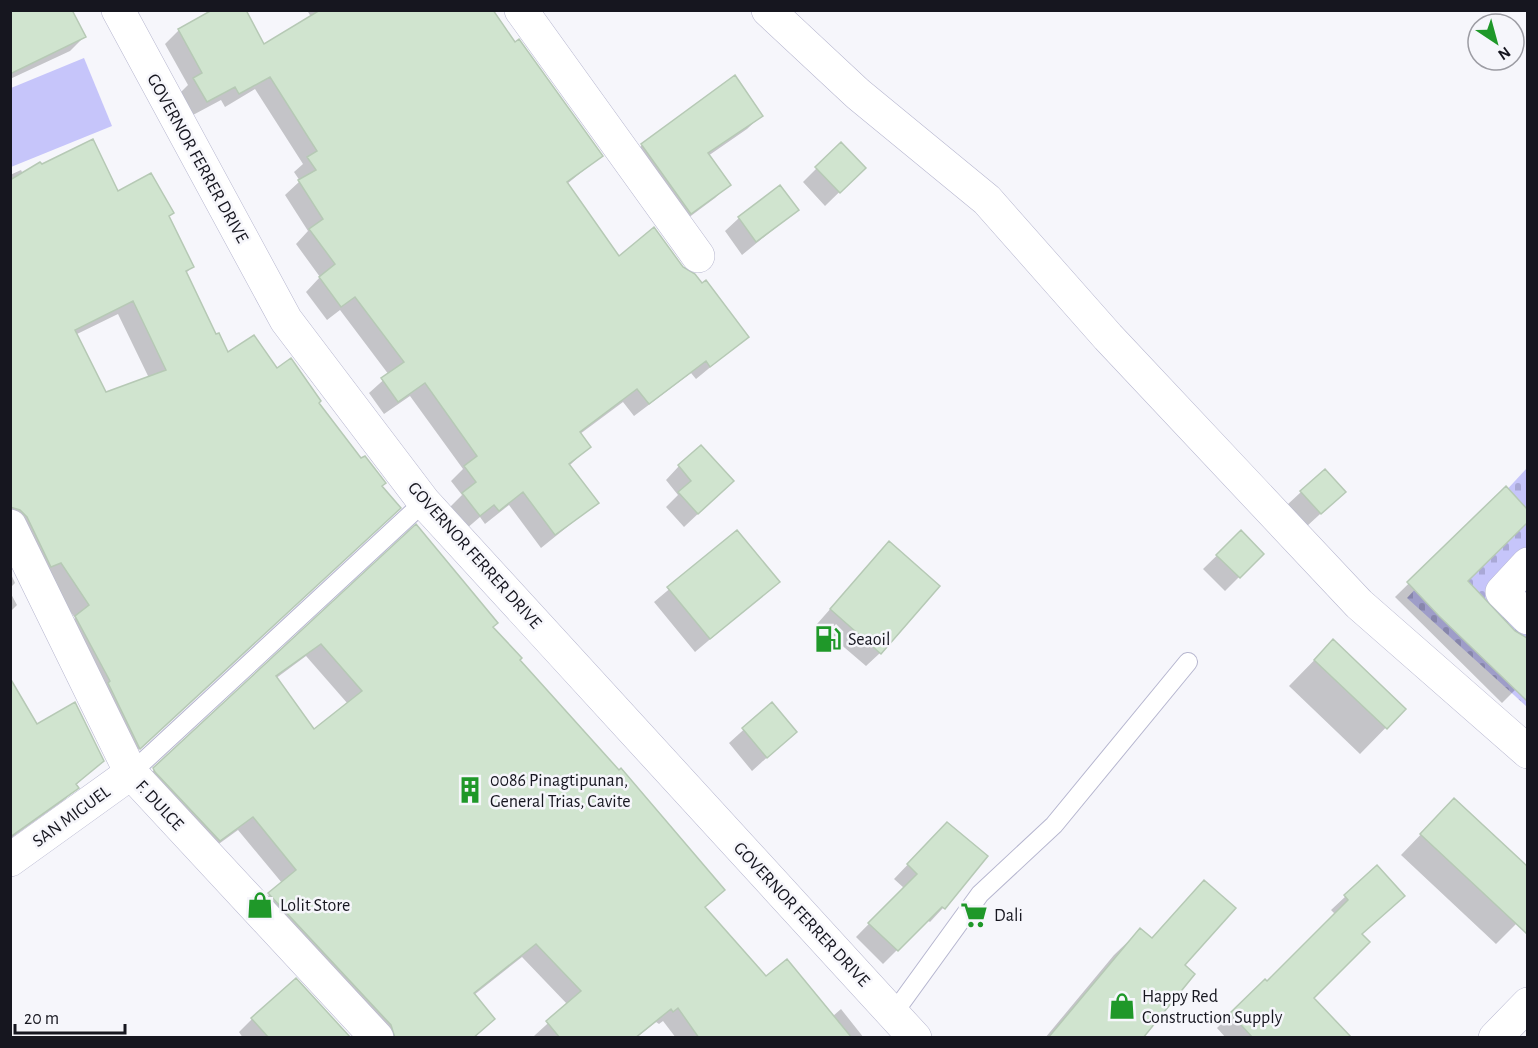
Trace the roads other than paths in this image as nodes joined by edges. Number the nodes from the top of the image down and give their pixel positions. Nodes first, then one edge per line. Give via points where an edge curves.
1 (118, 10) edge
2 (521, 10) edge
3 (768, 10) edge
4 (698, 256) dead end
5 (424, 501) junction
6 (10, 526) edge
7 (1527, 564) edge
8 (1527, 618) edge
9 (1188, 662) dead end
10 (1527, 752) edge
11 (131, 773) junction
12 (10, 860) edge
13 (1527, 1004) edge
14 (894, 1014) junction
15 (377, 1038) edge
16 (915, 1038) edge
17 (1495, 1038) edge

1 - 5 street, GOVERNOR FERRER DRIVE via 286,320
2 - 4 street
3 - 10 street via 858,94 987,200 1108,337 1359,604
5 - 11 lane
5 - 14 street, GOVERNOR FERRER DRIVE
6 - 11 street, F. DULCE
7 - 8 street via 1502,592
9 - 14 lane via 1054,825 980,894
11 - 12 street, SAN MIGUEL
11 - 15 street, F. DULCE
13 - 17 street
14 - 16 street, GOVERNOR FERRER DRIVE

